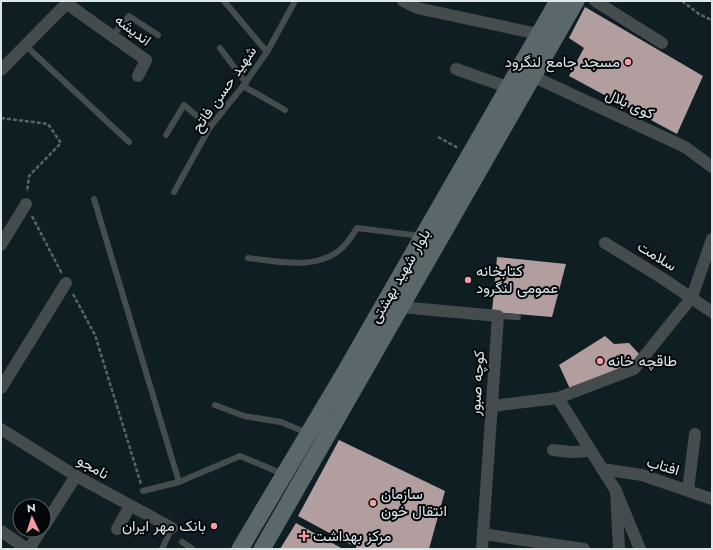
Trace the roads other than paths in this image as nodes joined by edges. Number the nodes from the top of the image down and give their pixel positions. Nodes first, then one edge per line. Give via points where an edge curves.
1 (224, 1) edge
2 (295, 1) edge
3 (403, 1) edge
4 (558, 1) edge
5 (576, 1) edge
6 (596, 1) edge
7 (68, 2) edge
8 (538, 34) junction
9 (113, 35) junction
10 (158, 35) dead end
11 (662, 43) dead end
12 (26, 46) junction
13 (220, 48) dead end
14 (267, 52) junction
15 (456, 69) dead end
16 (1, 70) edge
17 (138, 76) dead end
18 (532, 76) junction
19 (244, 85) junction
20 (507, 87) junction
21 (285, 110) dead end
22 (210, 127) junction
23 (166, 135) dead end
24 (129, 142) dead end
25 (712, 167) edge
26 (174, 192) dead end
27 (94, 199) dead end
28 (26, 204) dead end
29 (422, 236) junction
30 (712, 239) edge
31 (605, 243) dead end
32 (1, 245) edge
33 (248, 258) dead end
34 (66, 282) dead end
35 (692, 297) junction
36 (400, 307) junction
37 (712, 312) edge
38 (498, 316) junction
39 (518, 318) dead end
40 (351, 376) junction
41 (1, 388) edge
42 (558, 398) junction
43 (215, 405) dead end
44 (492, 406) junction
45 (1, 429) edge
46 (307, 433) junction
47 (695, 434) dead end
48 (553, 450) dead end
49 (591, 451) junction
50 (602, 469) junction
51 (283, 474) junction
52 (76, 476) junction
53 (179, 482) junction
54 (688, 490) junction
55 (143, 491) dead end
56 (616, 491) junction
57 (712, 499) edge
58 (130, 506) junction
59 (52, 514) edge
60 (172, 528) joint
61 (118, 529) dead end
62 (1, 532) edge
63 (483, 534) junction
64 (33, 538) edge
65 (182, 542) dead end
66 (23, 548) edge
67 (162, 549) edge
68 (193, 549) edge
69 (240, 549) edge
70 (262, 549) edge
71 (482, 549) edge
72 (584, 549) edge
73 (619, 549) edge
74 (640, 549) edge

1 - 14 lane
2 - 14 lane, شهید حسن فاتح
3 - 8 street via 418,8
4 - 8 main road, بلوار شهید بهشتی
5 - 18 main road, بلوار شهید بهشتی
6 - 11 street
7 - 9 street, اندیشه
7 - 12 street
8 - 20 main road, بلوار شهید بهشتی
9 - 10 lane via 129,16
9 - 17 street, اندیشه via 146,60
12 - 16 street
12 - 24 lane
13 - 19 lane
14 - 19 lane, شهید حسن فاتح
15 - 20 street
18 - 25 street, کوی بلال via 685,147
18 - 36 main road, بلوار شهید بهشتی
19 - 21 lane
19 - 22 lane, شهید حسن فاتح
20 - 29 main road, بلوار شهید بهشتی
22 - 23 lane via 184,105
22 - 26 lane, شهید حسن فاتح
27 - 53 lane
28 - 32 street
29 - 33 lane via 357,228 344,246 327,258 289,263
29 - 40 main road, بلوار شهید بهشتی
30 - 35 street
31 - 35 street, سلامت
34 - 41 street
35 - 37 street, سلامت
35 - 42 street via 634,369
36 - 38 street
36 - 40 main road, بلوار شهید بهشتی
38 - 39 lane
38 - 44 street, کوچه صبور
40 - 46 main road, بلوار شهید بهشتی
40 - 70 main road, بلوار شهید بهشتی
42 - 44 street
42 - 49 street
43 - 46 lane via 244,416 281,422
44 - 63 street, کوچه صبور
45 - 52 street, نامجو
46 - 51 main road, بلوار شهید بهشتی
47 - 54 street
48 - 49 street
49 - 50 street
50 - 54 street, افتاب via 642,475
50 - 56 street
51 - 53 lane via 240,456
51 - 69 main road, بلوار شهید بهشتی
52 - 58 street, نامجو
52 - 59 street
53 - 55 lane
54 - 57 street, افتاب
56 - 73 street
56 - 74 street
58 - 60 street, نامجو
58 - 61 street
60 - 67 lane
62 - 66 street
63 - 71 street, کوچه صبور
63 - 72 street
64 - 66 street
65 - 68 lane

